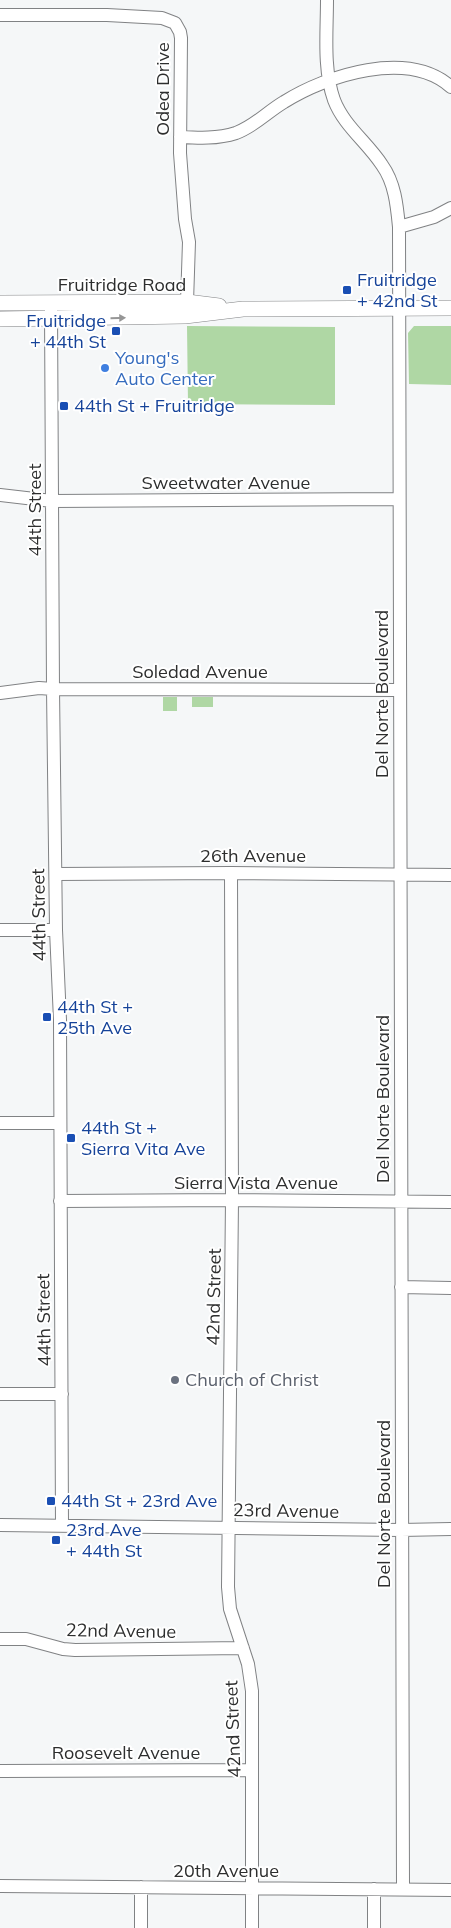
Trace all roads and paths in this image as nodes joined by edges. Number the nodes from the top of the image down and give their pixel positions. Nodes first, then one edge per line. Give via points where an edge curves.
1 (327, 0) edge
2 (0, 15) edge
3 (330, 79) junction
4 (451, 87) edge
5 (180, 137) junction
6 (451, 208) edge
7 (399, 228) junction
8 (187, 302) junction
9 (0, 303) edge
10 (399, 308) junction
11 (451, 308) edge
12 (243, 309) junction
13 (51, 311) junction
14 (0, 319) edge
15 (0, 496) edge
16 (399, 500) junction
17 (52, 501) junction
18 (53, 689) junction
19 (400, 690) junction
20 (0, 693) edge
21 (231, 873) junction
22 (56, 874) junction
23 (401, 874) junction
24 (451, 875) edge
25 (0, 930) edge
26 (56, 930) junction
27 (0, 1123) edge
28 (60, 1123) junction
29 (232, 1200) junction
30 (60, 1201) junction
31 (400, 1201) junction
32 (451, 1202) edge
33 (401, 1288) junction
34 (451, 1288) edge
35 (0, 1394) edge
36 (62, 1394) junction
37 (0, 1525) edge
38 (62, 1526) junction
39 (229, 1527) junction
40 (451, 1528) edge
41 (401, 1530) junction
42 (0, 1639) edge
43 (243, 1648) junction
44 (252, 1770) junction
45 (0, 1772) edge
46 (0, 1886) edge
47 (141, 1887) junction
48 (252, 1888) junction
49 (374, 1889) junction
50 (403, 1889) junction
51 (451, 1890) edge
52 (141, 1928) edge
53 (252, 1928) edge
54 (374, 1928) edge

1 - 3 street
2 - 5 street, Odea Drive via 107,15 171,20 178,27 181,38
3 - 4 street via 396,68 432,75
3 - 5 street via 284,102 236,133 210,138
3 - 7 street via 334,99 344,120 383,166 393,189
5 - 8 street, Odea Drive via 181,178 189,242
6 - 7 street
7 - 10 street
8 - 12 main road, Fruitridge Road
8 - 13 main road, Fruitridge Road
9 - 13 main road, Fruitridge Road
10 - 11 main road, Fruitridge Road
10 - 12 main road, Fruitridge Road
10 - 16 street, Del Norte Boulevard
13 -> 12 main road, Fruitridge Road via 185,316
13 - 14 main road, Fruitridge Road
13 - 17 street, 44th Street
15 - 17 street, Sweetwater Avenue
16 - 17 street, Sweetwater Avenue
16 - 19 street, Del Norte Boulevard
17 - 18 street, 44th Street
18 - 19 street, Soledad Avenue
18 - 20 street, Soledad Avenue
18 - 22 street, 44th Street
19 - 23 street, Del Norte Boulevard
21 - 22 street, 26th Avenue
21 - 23 street, 26th Avenue
21 - 29 street, 42nd Street
22 - 26 street, 44th Street
23 - 24 street, 26th Avenue
23 - 31 street, Del Norte Boulevard
25 - 26 street
26 - 28 street, 44th Street
27 - 28 street
28 - 30 street, 44th Street
29 - 30 street, Sierra Vista Avenue
29 - 31 street, Sierra Vista Avenue
29 - 39 street, 42nd Street
30 - 36 street, 44th Street
31 - 32 street, Sierra Vista Avenue
31 - 33 street, Del Norte Boulevard
33 - 34 street
33 - 41 street, Del Norte Boulevard
35 - 36 street
36 - 38 street, 44th Street
37 - 38 street, 23rd Avenue
38 - 39 street, 23rd Avenue
39 - 41 street, 23rd Avenue
39 - 43 street, 42nd Street via 229,1599
40 - 41 street, 23rd Avenue
41 - 50 street, Del Norte Boulevard
42 - 43 street, 22nd Avenue via 26,1639 75,1650
43 - 44 street, 42nd Street via 252,1691
44 - 45 street, Roosevelt Avenue
44 - 48 street, 42nd Street
46 - 47 street, 20th Avenue
47 - 48 street, 20th Avenue
47 - 52 street
48 - 49 street, 20th Avenue
48 - 53 street, 42nd Street
49 - 50 street, 20th Avenue
49 - 54 street
50 - 51 street, 20th Avenue

